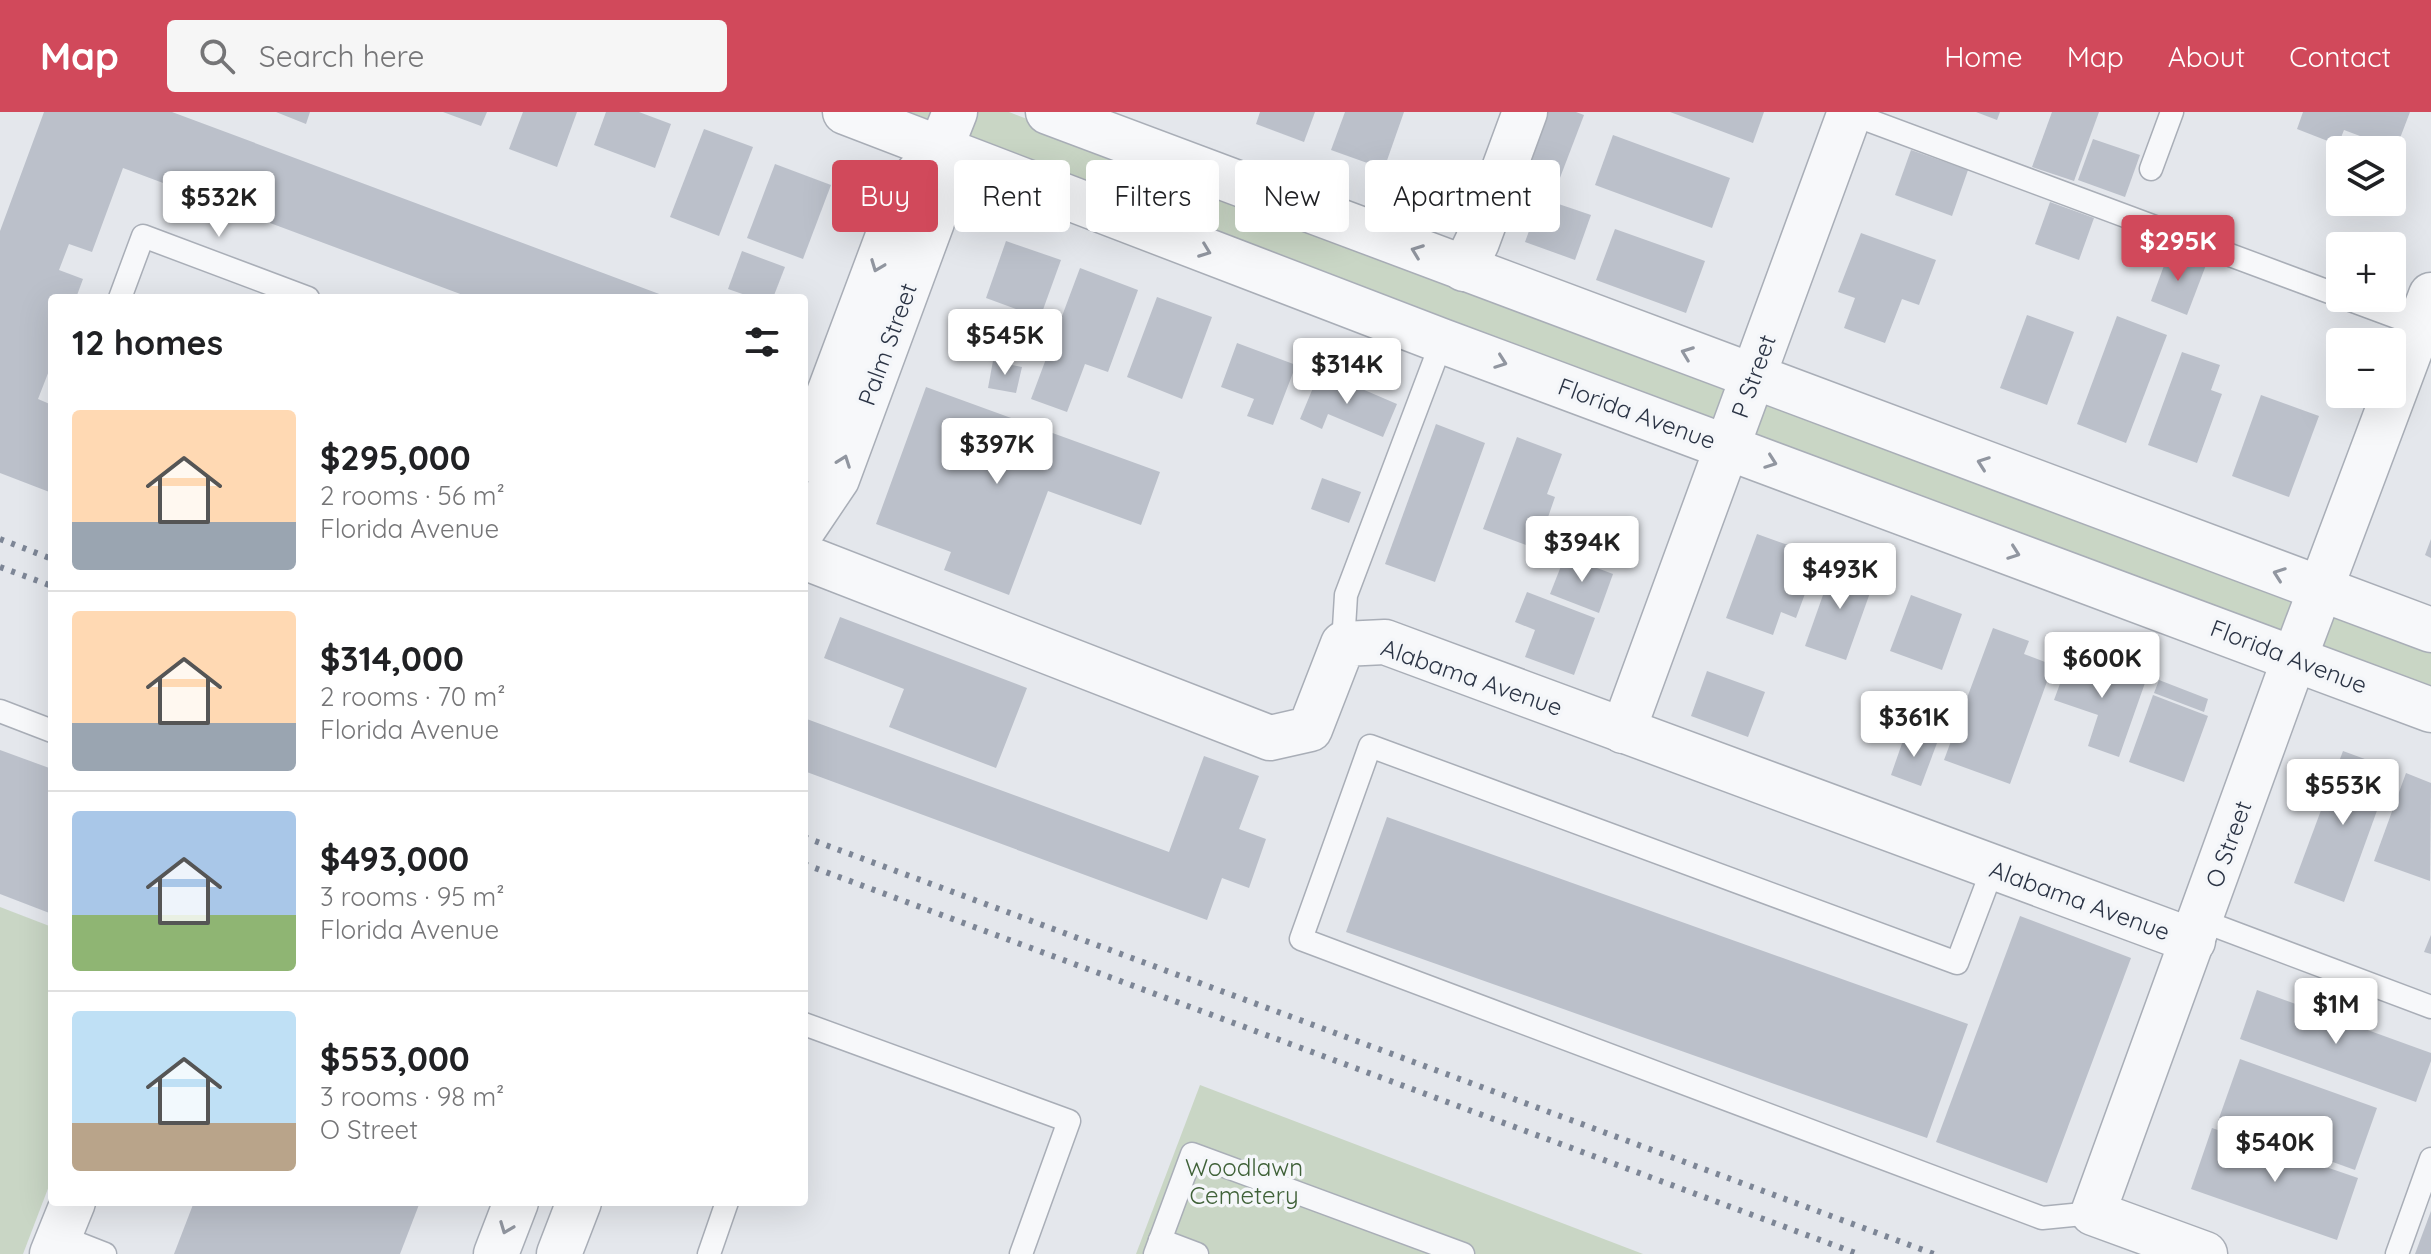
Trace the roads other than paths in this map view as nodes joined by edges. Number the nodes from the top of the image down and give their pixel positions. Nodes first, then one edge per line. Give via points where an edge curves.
1 (845, 112) edge
2 (1048, 112) edge
3 (1525, 112) edge
4 (2172, 112) edge
5 (1850, 113) edge
6 (948, 131) edge
7 (2151, 169) dead end
8 (1464, 269) junction
9 (2326, 291) edge
10 (121, 294) edge
11 (297, 294) edge
12 (2406, 312) edge
13 (2427, 317) edge
14 (1442, 341) junction
15 (1753, 377) junction
16 (1727, 446) junction
17 (808, 449) edge
18 (808, 522) edge
19 (808, 559) edge
20 (2322, 590) junction
21 (2431, 630) edge
22 (1343, 644) junction
23 (2295, 657) junction
24 (2431, 710) edge
25 (0, 711) edge
26 (48, 729) edge
27 (1623, 731) junction
28 (1993, 868) junction
29 (2196, 931) junction
30 (2431, 1007) edge
31 (808, 1025) edge
32 (2431, 1159) edge
33 (514, 1206) edge
34 (577, 1206) edge
35 (726, 1206) edge
36 (2093, 1213) junction
37 (61, 1231) edge
38 (1158, 1247) edge
39 (105, 1254) edge
40 (496, 1254) edge
41 (559, 1254) edge
42 (709, 1254) edge
43 (1021, 1254) edge
44 (1197, 1254) edge
45 (1463, 1254) edge
46 (2205, 1254) edge
47 (2397, 1254) edge

1 - 6 street, Florida Avenue
8 -> 2 street
3 - 8 street
4 - 7 lane
5 - 9 lane
5 - 15 street, P Street
6 -> 14 street, Florida Avenue
6 -> 17 street, Palm Street via 898,209
18 -> 6 street, Palm Street via 837,479 932,222
15 -> 8 street
10 - 11 lane via 143,236
12 - 13 lane
13 - 20 street, O Street
14 -> 16 street, Florida Avenue
14 - 22 lane via 1346,595
15 - 16 street, P Street
20 -> 15 street
16 -> 23 street, Florida Avenue
16 - 27 street, P Street
19 - 22 street via 1270,738 1310,729
20 - 21 street
20 - 23 street, O Street
22 - 27 street, Alabama Avenue via 1385,642
23 - 24 street, Florida Avenue
23 - 29 street, O Street
25 - 26 lane
27 - 28 street, Alabama Avenue
28 - 29 street, Alabama Avenue
28 - 36 lane via 1957,963 1370,746 1301,939 2042,1218
29 - 30 lane
29 - 36 street, O Street
31 - 43 lane via 1069,1121
32 - 47 lane
33 -> 40 street
34 - 41 street
35 - 42 lane
36 - 46 street
37 - 39 lane
38 - 44 lane
38 - 45 lane via 1192,1154

